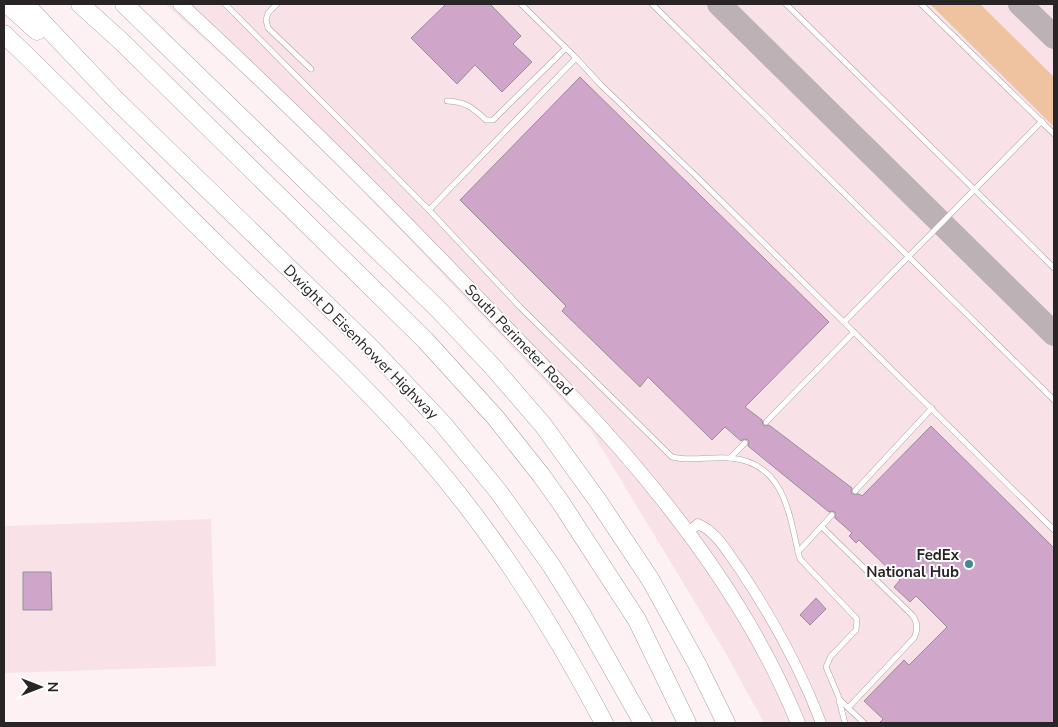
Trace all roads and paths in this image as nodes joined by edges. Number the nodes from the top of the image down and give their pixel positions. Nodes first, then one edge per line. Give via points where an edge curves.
1 (7, 4) edge
2 (25, 4) edge
3 (80, 4) edge
4 (91, 4) edge
5 (124, 4) edge
6 (180, 4) edge
7 (225, 4) edge
8 (277, 4) edge
9 (521, 4) edge
10 (652, 4) edge
11 (786, 4) edge
12 (921, 4) edge
13 (4, 34) edge
14 (566, 48) junction
15 (576, 58) junction
16 (147, 67) junction
17 (311, 69) dead end
18 (115, 99) junction
19 (447, 101) dead end
20 (1042, 121) junction
21 (1054, 134) edge
22 (975, 190) junction
23 (429, 210) junction
24 (909, 256) junction
25 (1054, 268) edge
26 (844, 322) junction
27 (854, 332) junction
28 (1054, 400) edge
29 (932, 408) junction
30 (766, 422) dead end
31 (745, 443) dead end
32 (730, 458) junction
33 (855, 491) dead end
34 (832, 515) dead end
35 (822, 527) junction
36 (1053, 528) edge
37 (687, 533) junction
38 (798, 552) junction
39 (838, 697) junction
40 (848, 708) junction
41 (604, 723) edge
42 (643, 723) edge
43 (686, 723) edge
44 (726, 723) edge
45 (798, 723) edge
46 (821, 723) edge
47 (845, 723) edge
48 (864, 723) edge

1 - 18 highway
2 - 18 highway, Dwight D Eisenhower Highway
3 - 16 highway
4 - 16 highway
5 - 44 highway via 438,309 543,425 650,579
6 - 37 street, South Perimeter Road via 289,105 572,396 638,470
7 - 23 lane
8 - 17 lane via 268,13 268,28
9 - 14 lane
10 - 24 lane
11 - 22 lane
12 - 20 lane
13 - 41 highway via 356,380 422,450 509,563 565,651
14 - 15 lane
14 - 19 lane via 493,120 486,120 462,102
15 - 23 lane
15 - 26 lane
16 - 43 highway via 425,340 495,417 561,503 637,620
18 - 42 highway, Dwight D Eisenhower Highway via 371,348 421,399 476,463 527,529 565,587
20 - 21 lane
20 - 22 lane
22 - 24 lane
22 - 25 lane
23 - 32 lane via 672,457 683,460
24 - 26 lane
24 - 28 lane
26 - 27 lane
27 - 29 lane
27 - 30 lane
29 - 33 lane
29 - 36 lane
31 - 32 lane
32 - 38 lane via 756,465 776,482 788,506
34 - 35 lane
35 - 38 lane
35 - 40 lane via 912,615 916,626 914,638
37 - 45 street, South Perimeter Road via 747,622
37 - 46 street via 698,524 707,528 722,544 750,584 794,660
38 - 39 lane via 800,560 857,619 856,630 827,663
39 - 40 lane
39 - 47 lane
40 - 48 lane

